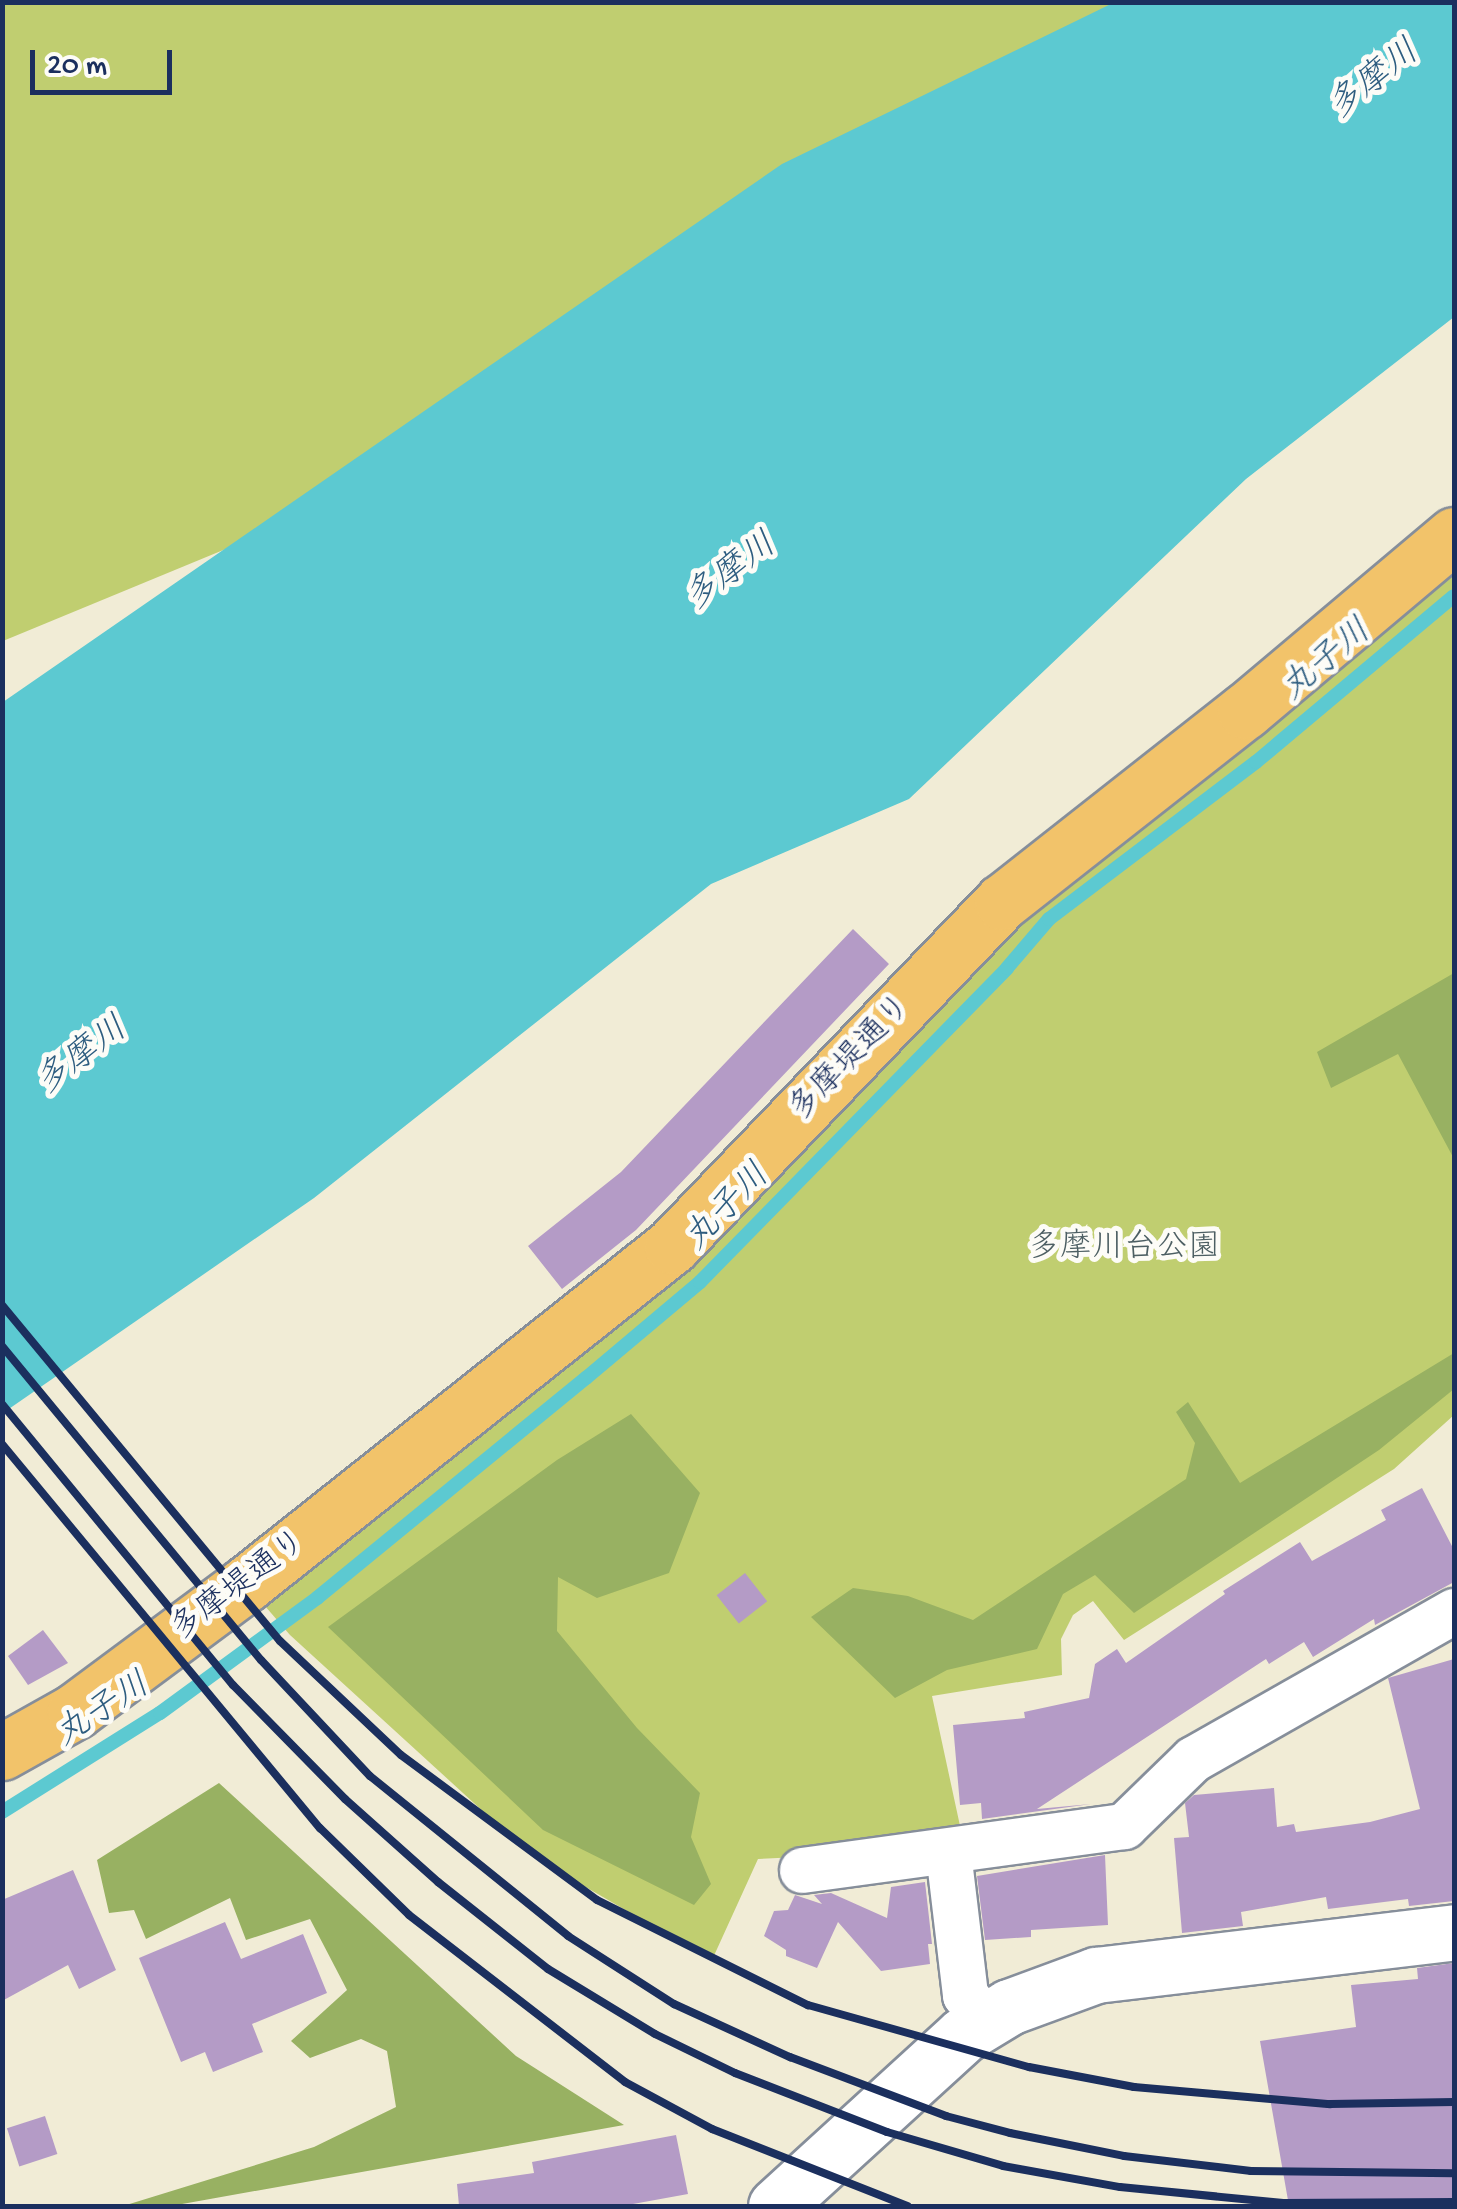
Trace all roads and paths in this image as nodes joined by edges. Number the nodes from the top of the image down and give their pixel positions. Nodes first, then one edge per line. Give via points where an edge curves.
1 (1454, 535) edge
2 (1454, 1611) edge
3 (2, 1752) edge
4 (948, 1852) junction
5 (802, 1870) dead end
6 (1454, 1932) edge
7 (986, 2019) junction
8 (776, 2206) edge

1 - 3 main road, 多摩堤通り via 1246,712 1002,902 672,1246 246,1584 75,1711
2 - 4 street via 1193,1759 1124,1826
4 - 5 street
4 - 7 street via 966,1995
6 - 7 street via 1096,1974
7 - 8 street

